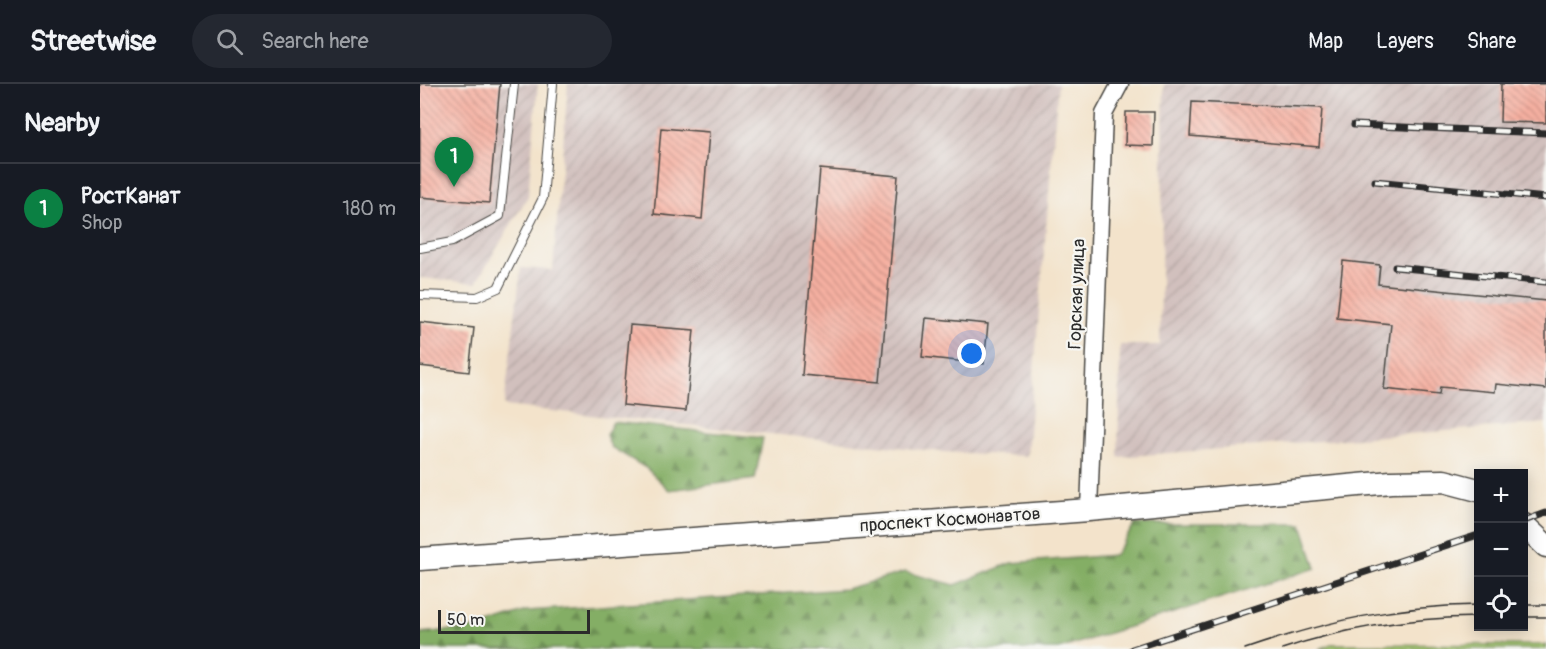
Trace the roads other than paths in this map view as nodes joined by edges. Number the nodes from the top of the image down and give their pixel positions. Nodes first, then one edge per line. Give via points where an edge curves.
1 (514, 84) edge
2 (554, 84) edge
3 (1120, 84) edge
4 (420, 248) edge
5 (420, 295) edge
6 (1474, 489) edge
7 (1089, 510) junction
8 (1528, 529) edge
9 (1546, 546) edge
10 (420, 559) edge

1 - 4 lane via 500,216 452,242
2 - 5 lane via 543,198 498,288 477,297
3 - 7 street, Горская улица via 1104,114
6 - 7 main road, проспект Космонавтов via 1444,481 1391,482
7 - 10 main road, проспект Космонавтов
8 - 9 main road

